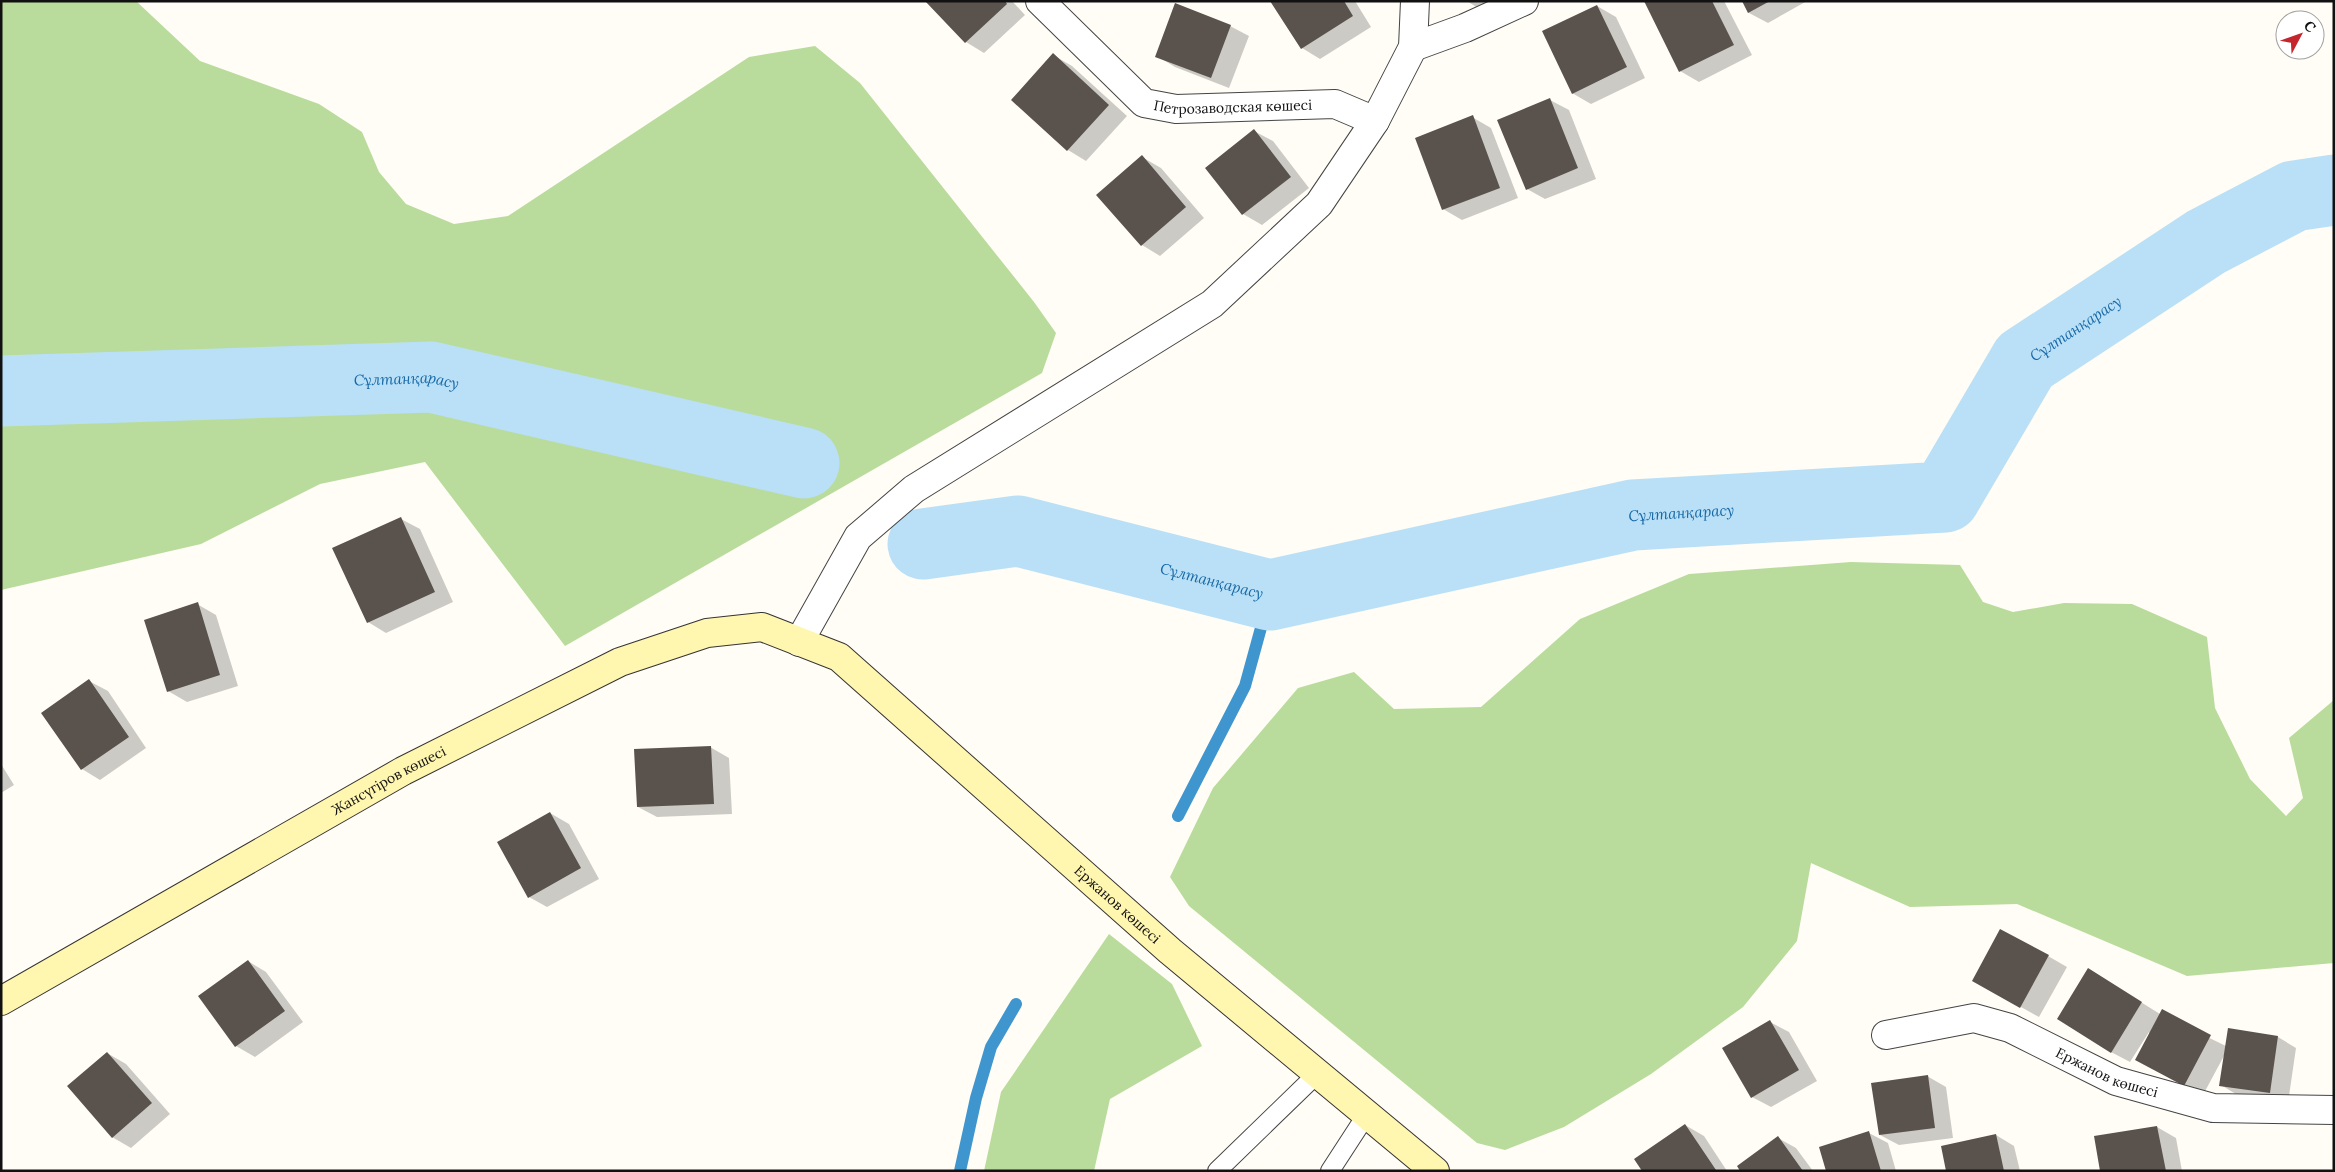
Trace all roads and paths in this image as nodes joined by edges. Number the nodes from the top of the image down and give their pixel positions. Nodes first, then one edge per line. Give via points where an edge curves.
1 (1040, 1) edge
2 (1415, 1) edge
3 (1524, 1) edge
4 (1413, 47) junction
5 (1375, 121) junction
6 (799, 642) junction
7 (1, 1001) edge
8 (1886, 1035) dead end
9 (1318, 1073) junction
10 (2334, 1110) edge
11 (1367, 1114) junction
12 (1217, 1171) edge
13 (1330, 1171) edge
14 (1436, 1171) edge

1 - 5 street, Петрозаводская көшесі via 1144,103 1176,109 1335,104
2 - 4 street
3 - 4 street
4 - 5 street
5 - 6 street via 1319,204 1212,304 914,489 858,538
6 - 7 main road, Жансүгіров көшесі via 762,627 707,633 620,662 403,771
6 - 9 main road, Ержанов көшесі via 840,657 1170,951
8 - 10 street, Ержанов көшесі via 1974,1018 2010,1028 2116,1081 2213,1108
9 - 11 main road, Ержанов көшесі
9 - 12 lane
11 - 13 lane
11 - 14 main road, Ержанов көшесі

